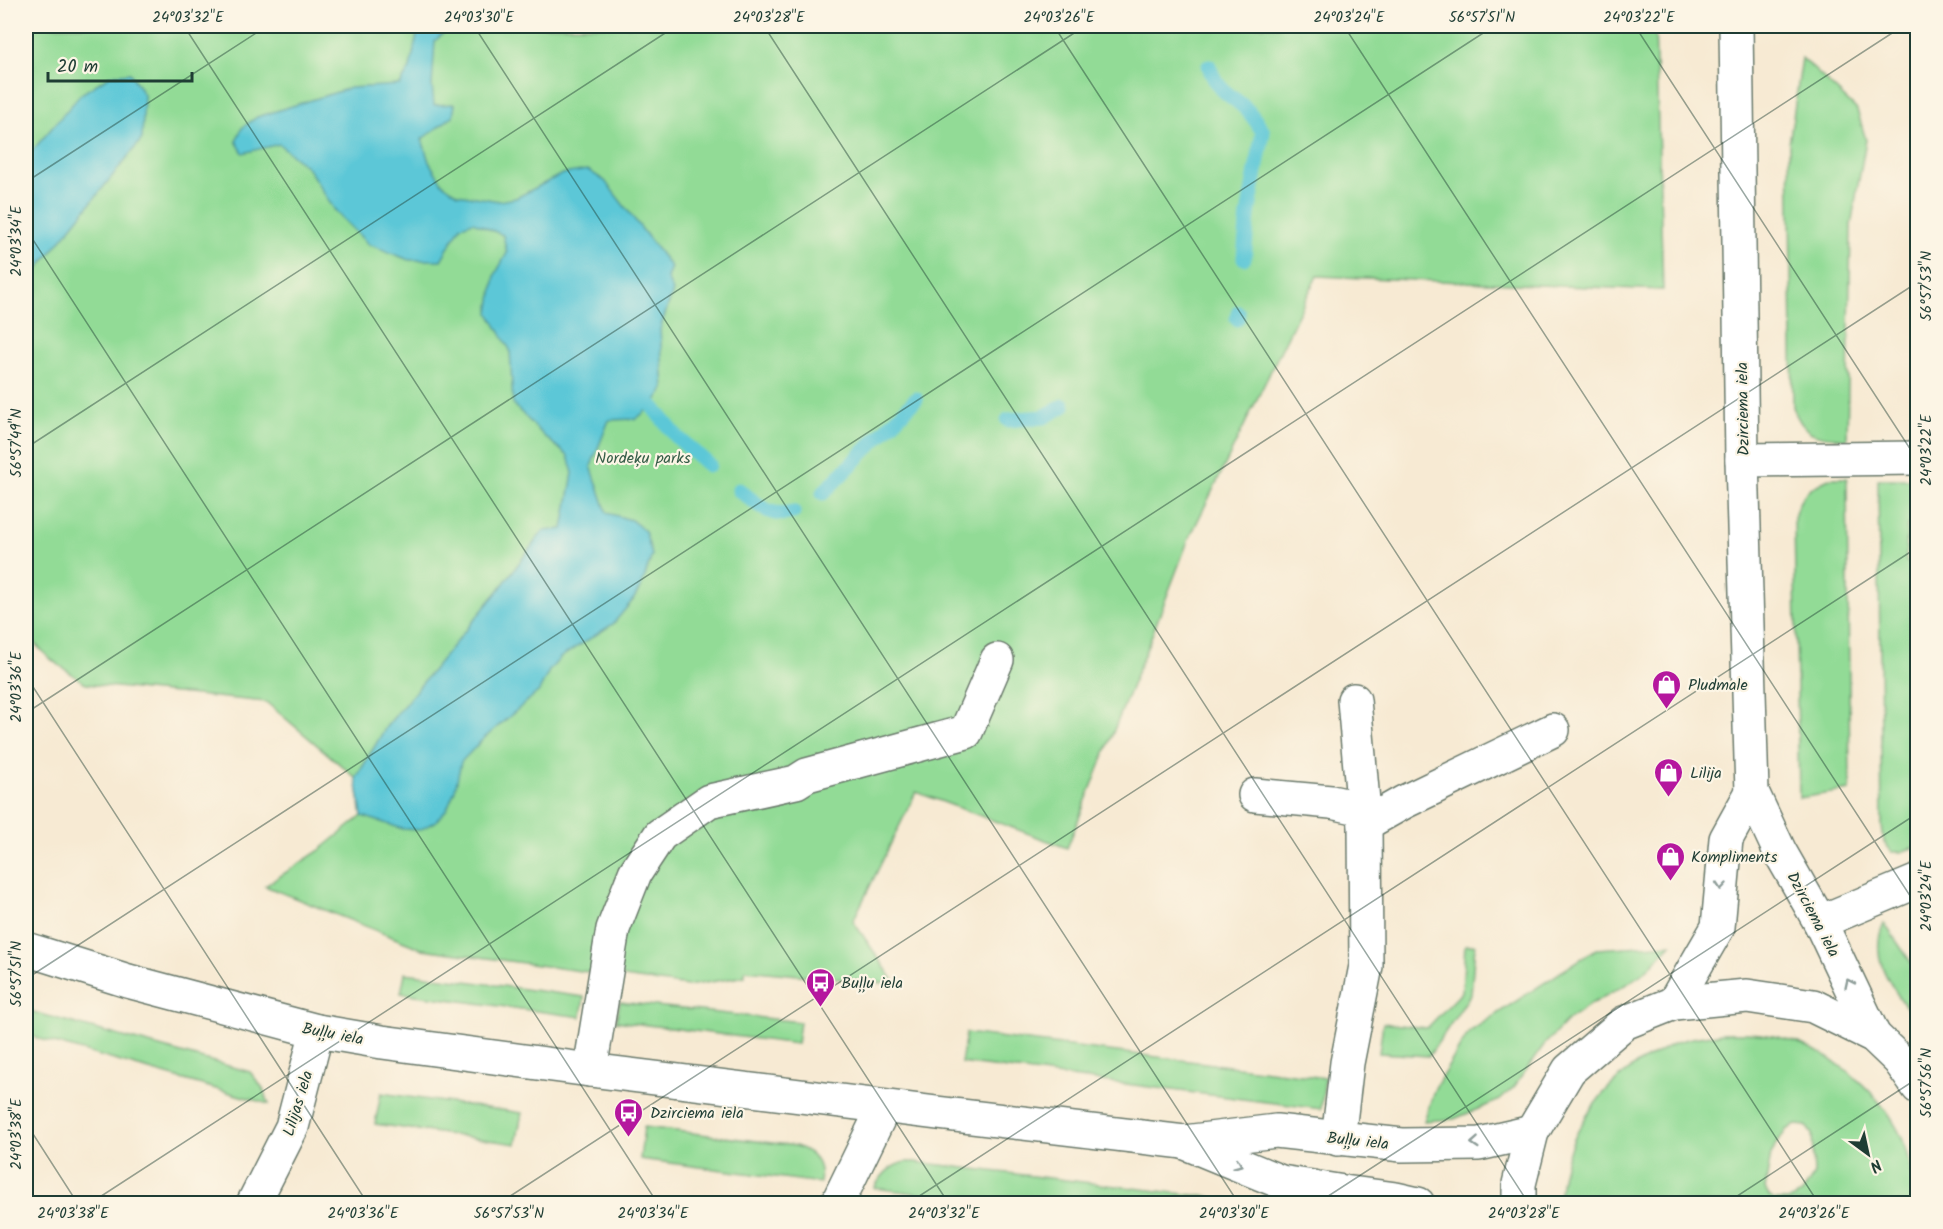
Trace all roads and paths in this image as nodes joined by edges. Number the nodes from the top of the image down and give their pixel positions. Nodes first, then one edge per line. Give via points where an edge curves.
1 (1736, 26) edge
2 (1917, 458) edge
3 (1742, 460) junction
4 (996, 660) dead end
5 (1353, 700) dead end
6 (1553, 730) dead end
7 (1752, 792) junction
8 (1255, 795) dead end
9 (1364, 816) junction
10 (1917, 881) edge
11 (1820, 922) junction
12 (26, 949) edge
13 (1674, 1003) junction
14 (317, 1031) junction
15 (1874, 1036) junction
16 (591, 1070) junction
17 (1917, 1087) edge
18 (884, 1107) junction
19 (1532, 1132) junction
20 (1338, 1139) junction
21 (1184, 1142) junction
22 (253, 1203) edge
23 (837, 1203) edge
24 (1418, 1203) edge
25 (1519, 1203) edge

1 - 3 street, Dzirciema iela
2 - 3 street
3 - 7 street, Dzirciema iela
4 - 16 street via 966,732 807,775 796,782 709,801 660,835 635,873 613,928
5 - 9 street
6 - 9 street via 1404,802
7 - 11 street, Dzirciema iela
7 -> 13 street via 1726,839 1718,927
8 - 9 street via 1331,802
9 - 20 street via 1366,966 1347,1063
10 - 11 street
15 -> 11 street, Dzirciema iela
12 - 14 street, Buļļu iela via 128,981
13 - 15 street via 1747,996 1813,1006
13 - 19 street via 1624,1023 1569,1070
14 - 16 street, Buļļu iela
14 - 22 street, Lilijas iela via 292,1127
15 - 17 street via 1899,1060
16 - 18 street, Buļļu iela
18 - 21 street, Buļļu iela
18 - 23 street
19 -> 20 street, Buļļu iela via 1479,1144 1402,1145
19 - 25 street via 1519,1184
20 - 21 street, Buļļu iela via 1276,1131
21 -> 24 street, Buļļu iela via 1281,1182

